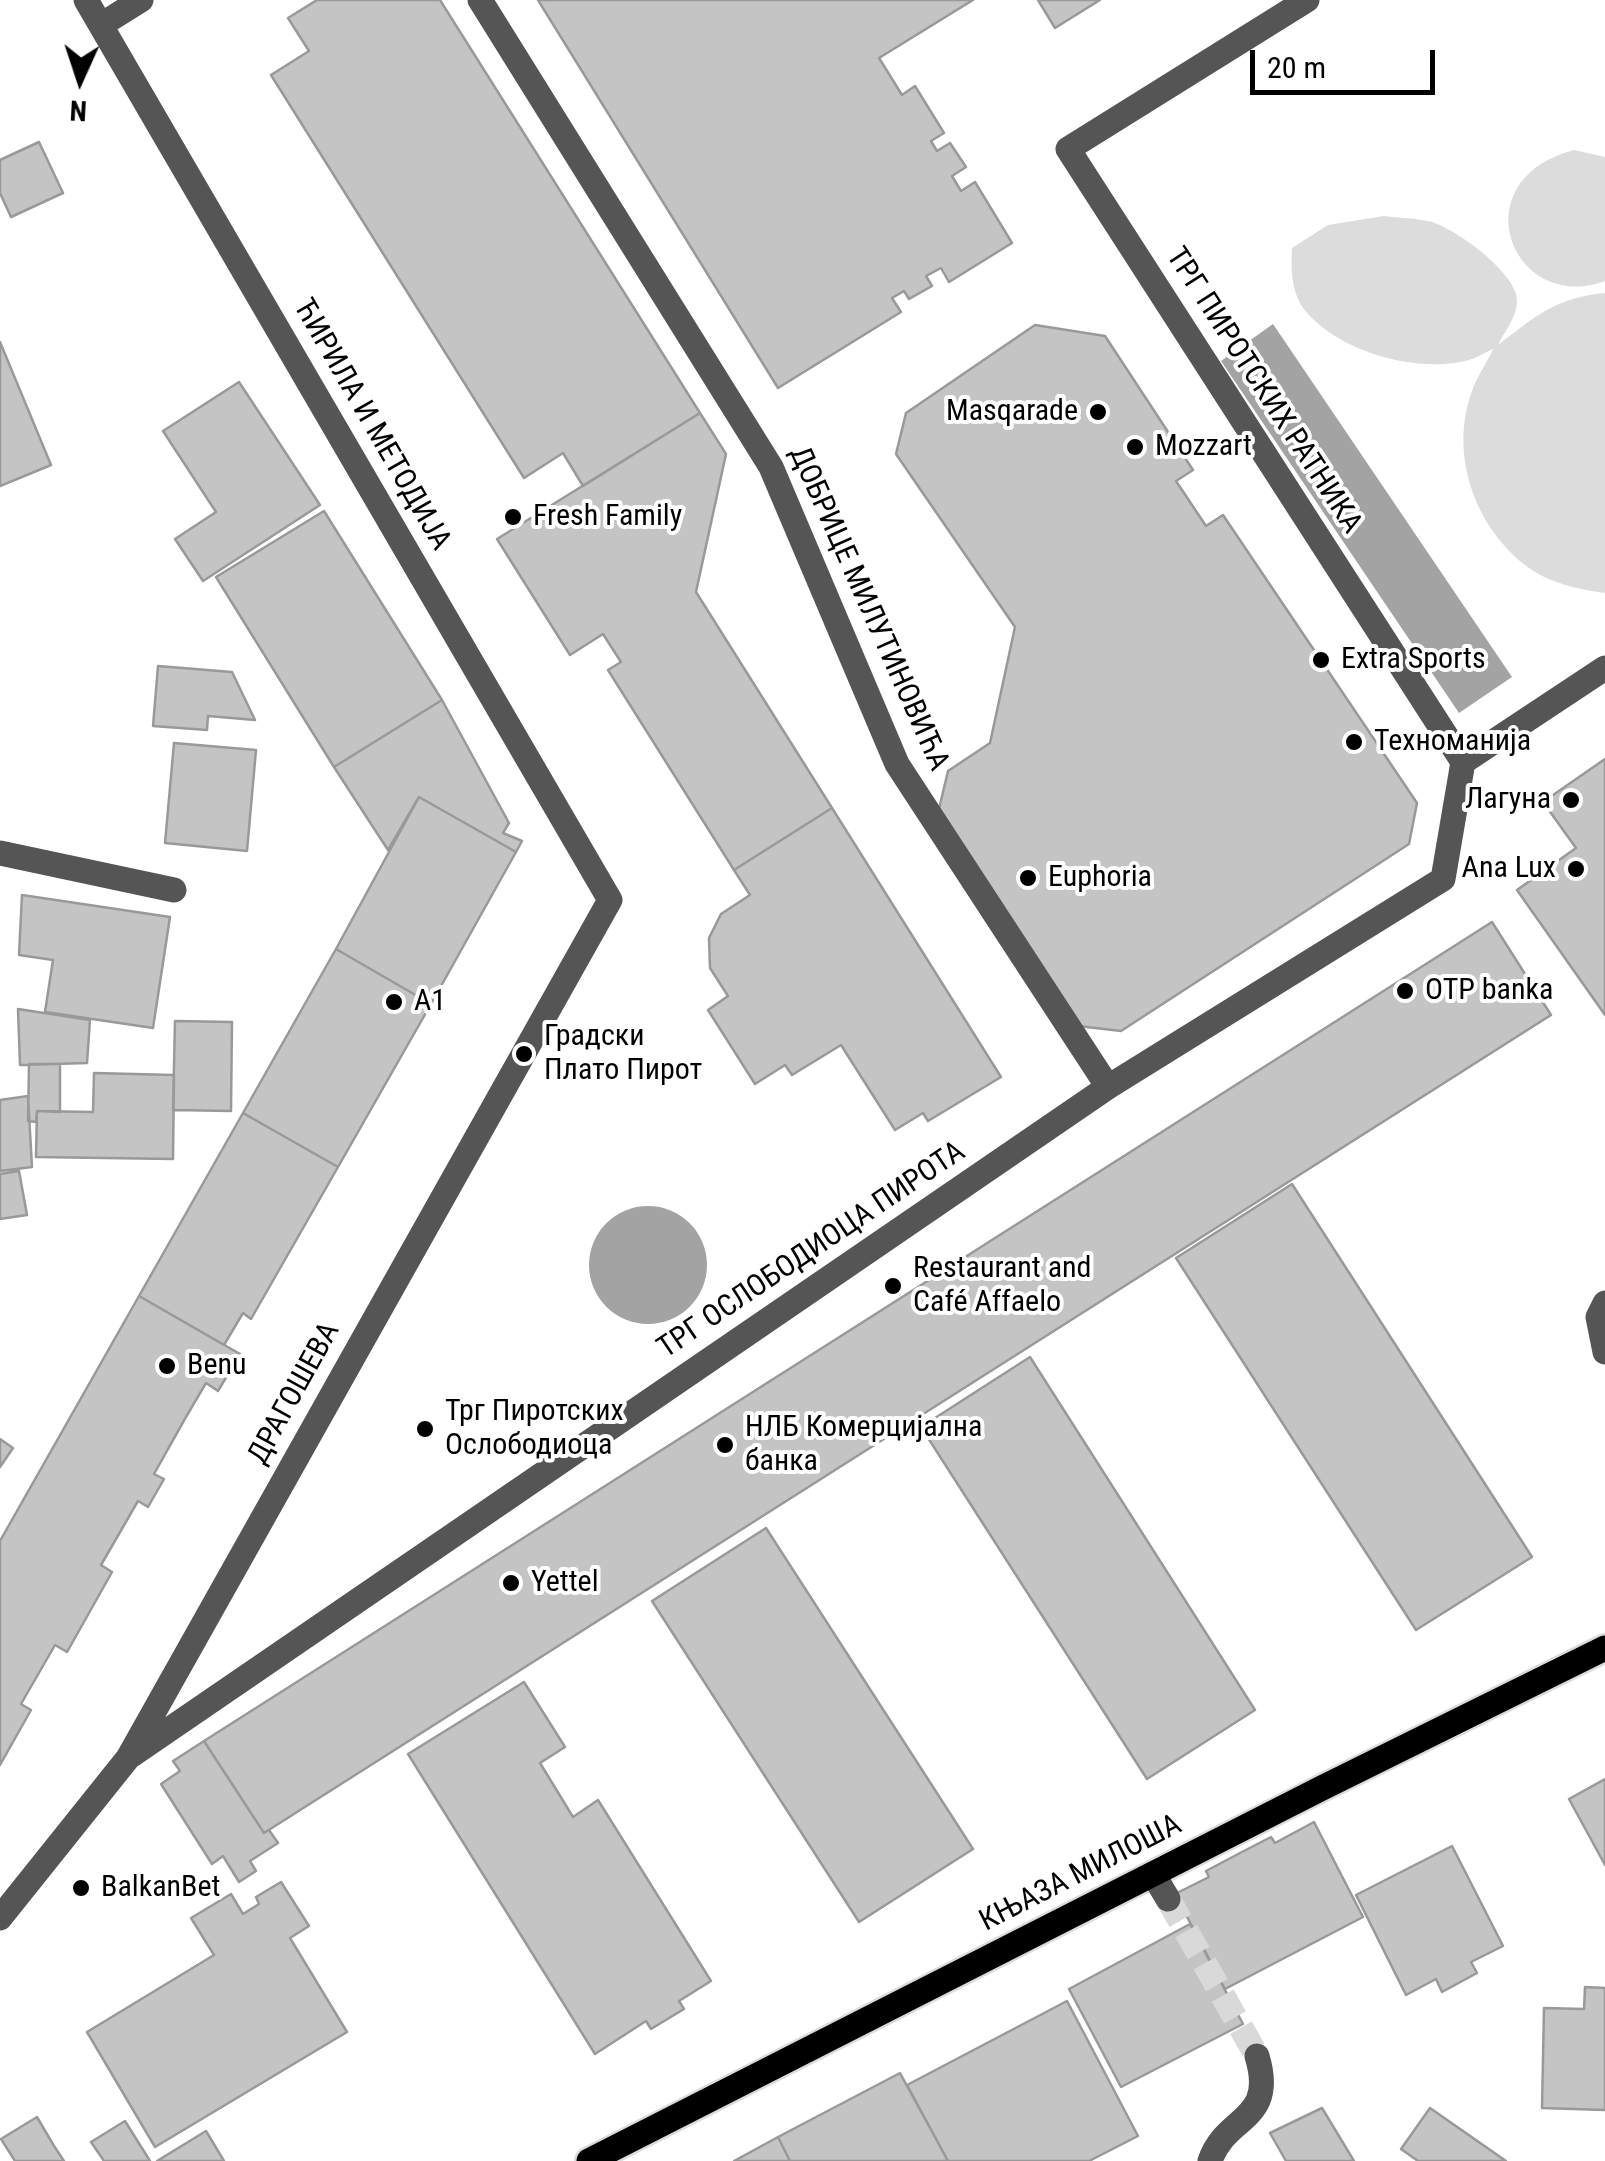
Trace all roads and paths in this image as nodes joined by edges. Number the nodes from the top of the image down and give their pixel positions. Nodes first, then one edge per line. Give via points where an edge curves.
1 (86, 0) edge
2 (141, 0) edge
3 (480, 0) edge
4 (1306, 0) edge
5 (101, 25) junction
6 (1605, 668) edge
7 (1463, 762) junction
8 (0, 853) edge
9 (602, 883) joint
10 (174, 890) dead end
11 (1108, 1088) junction
12 (1605, 1303) edge
13 (1605, 1352) edge
14 (1605, 1648) edge
15 (128, 1758) junction
16 (1153, 1874) junction
17 (1168, 1899) tunnel mouth
18 (0, 1918) edge
19 (1257, 2056) tunnel mouth
20 (589, 2161) edge
21 (1210, 2161) edge

1 - 5 street, ЋИРИЛА И МЕТОДИЈА
2 - 5 street
3 - 11 street, ДОБРИЦЕ МИЛУТИНОВИЋА via 771,467 898,764
4 - 7 street, ТРГ ПИРОТСКИХ РАТНИКА via 1068,149
5 - 9 street, ЋИРИЛА И МЕТОДИЈА
6 - 7 street
7 - 11 street, ТРГ ОСЛОБОДИОЦА ПИРОТА via 1444,880
8 - 10 street
9 - 15 street, ДРАГОШЕВА via 610,900
11 - 15 street, ТРГ ОСЛОБОДИОЦА ПИРОТА
12 - 13 street via 1598,1317
14 - 16 main road, КЊАЗА МИЛОША
15 - 18 street, ДРАГОШЕВА
16 - 17 street
16 - 20 main road, КЊАЗА МИЛОША
19 - 21 street via 1264,2077 1257,2107

